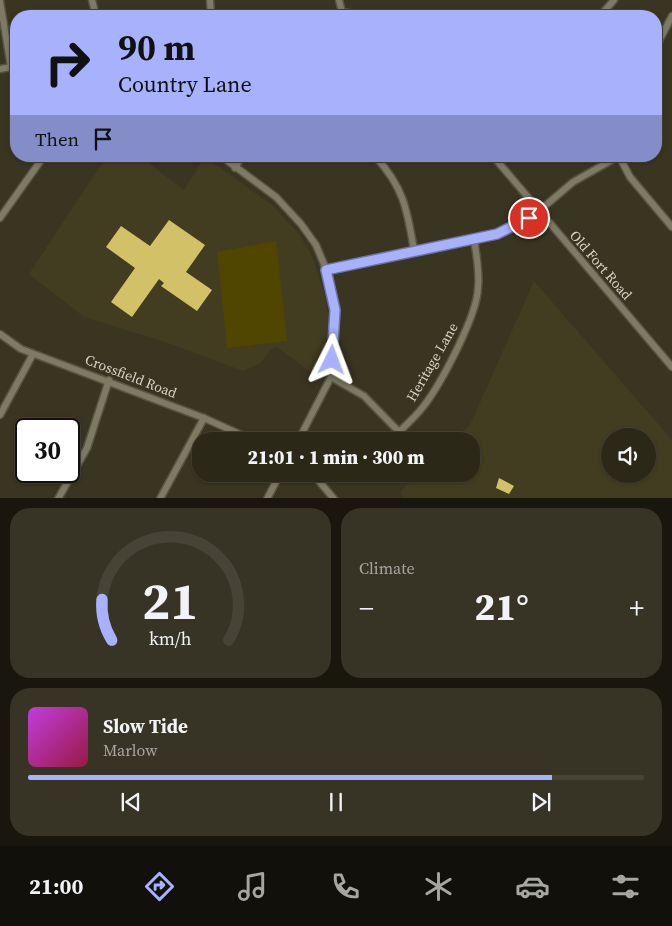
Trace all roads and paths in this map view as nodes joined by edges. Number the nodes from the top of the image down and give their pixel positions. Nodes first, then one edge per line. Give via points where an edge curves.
1 (614, 0) edge
2 (0, 1) edge
3 (605, 10) edge
4 (672, 16) edge
5 (662, 35) edge
6 (10, 62) edge
7 (40, 162) edge
8 (228, 162) edge
9 (238, 162) edge
10 (380, 162) edge
11 (498, 162) edge
12 (608, 162) edge
13 (622, 162) edge
14 (235, 168) junction
15 (539, 212) junction
16 (0, 218) edge
17 (672, 227) edge
18 (474, 238) junction
19 (414, 250) junction
20 (326, 270) junction
21 (0, 334) edge
22 (33, 354) junction
23 (672, 367) edge
24 (331, 377) junction
25 (109, 380) junction
26 (0, 415) edge
27 (204, 418) junction
28 (235, 432) edge
29 (303, 432) edge
30 (399, 432) joint
31 (276, 482) edge
32 (320, 482) edge
33 (58, 498) edge
34 (160, 498) edge
35 (267, 498) edge
36 (334, 498) edge

1 - 3 street
2 - 6 street
4 - 5 street
7 - 16 street
8 - 14 street
9 - 14 street
10 - 19 street via 398,186 406,205
11 - 15 street, Old Fort Road
12 - 15 street via 573,182
13 - 17 street via 630,177
14 - 20 street via 276,197 302,224 316,244
15 - 18 street via 497,234
15 - 23 street, Old Fort Road
18 - 19 street
18 - 30 street, Heritage Lane via 478,290 470,319 461,342 424,406
19 - 20 street
20 - 24 street via 335,310
21 - 22 street, Crossfield Road
22 - 25 street, Crossfield Road
22 - 26 street
24 - 29 street
24 - 30 street via 364,396
25 - 27 street, Crossfield Road
25 - 33 street via 87,448
27 - 28 street, Crossfield Road
27 - 34 street
31 - 35 street
32 - 36 street

